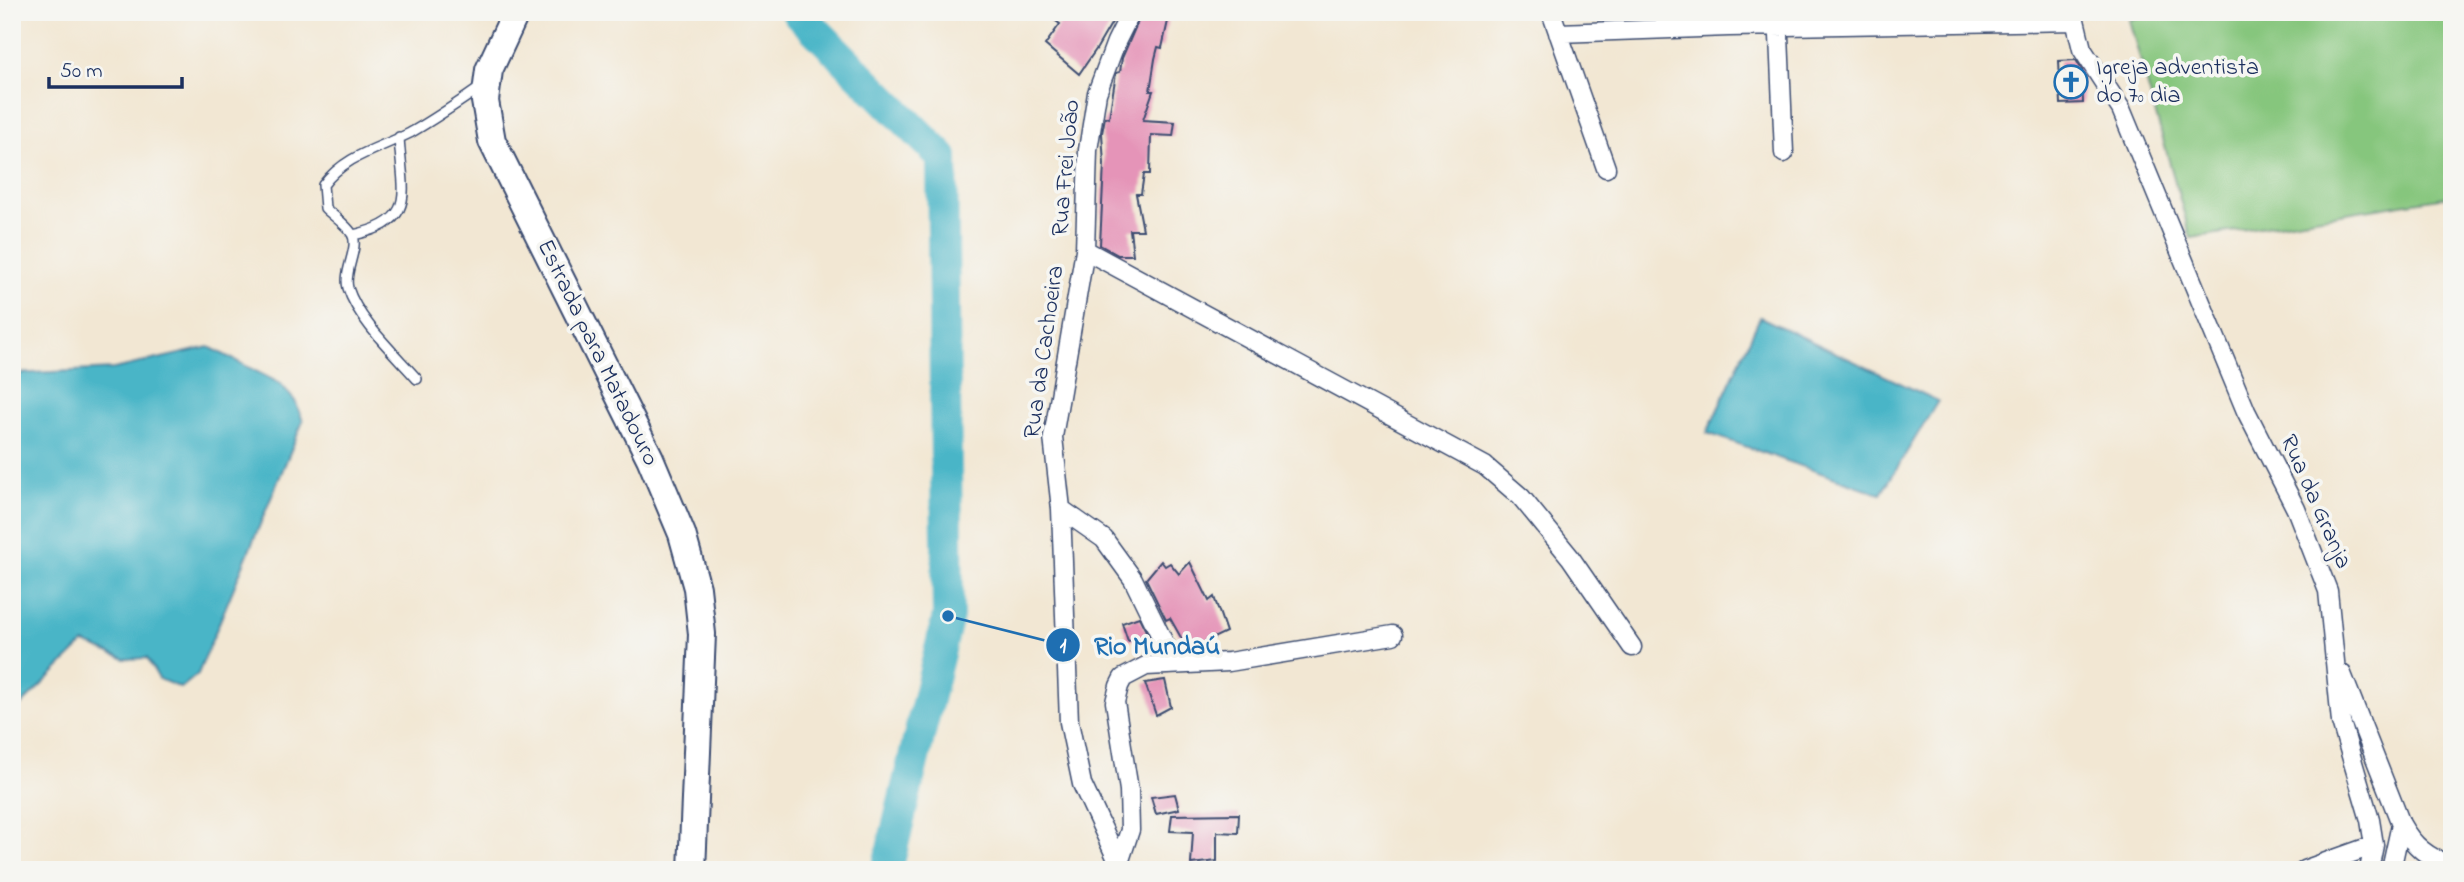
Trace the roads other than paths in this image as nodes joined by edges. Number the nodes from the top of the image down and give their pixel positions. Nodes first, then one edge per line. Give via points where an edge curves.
1 (516, 12) edge
2 (1131, 12) edge
3 (1551, 12) edge
4 (2074, 17) edge
5 (1778, 19) edge
6 (1692, 20) edge
7 (1558, 33) junction
8 (487, 84) junction
9 (399, 137) junction
10 (1784, 153) dead end
11 (1605, 168) dead end
12 (353, 235) junction
13 (1084, 250) junction
14 (417, 379) dead end
15 (1061, 509) junction
16 (1393, 635) dead end
17 (1632, 647) dead end
18 (2336, 658) junction
19 (1174, 663) junction
20 (2401, 824) junction
21 (2374, 845) junction
22 (2452, 866) edge
23 (1121, 867) edge
24 (692, 870) edge
25 (2304, 870) edge
26 (2369, 870) edge
27 (2391, 870) edge

1 - 8 street, Estrada para Matadouro
2 - 13 street, Rua Frei João via 1097,93 1088,150
3 - 7 street
4 - 5 street
4 - 18 street, Rua da Granja via 2082,49 2121,108 2246,411 2296,509 2328,591
5 - 6 street
5 - 10 street
6 - 7 street
7 - 11 street
8 - 9 lane
8 - 24 street, Estrada para Matadouro via 492,141 650,458 682,534 697,588 702,634
9 - 12 lane via 399,213 383,226
9 - 12 lane via 353,158 323,184 324,208
12 - 14 lane via 347,287 362,314
13 - 15 street, Rua da Cachoeira via 1054,438
13 - 17 street via 1485,466 1521,497 1554,537
15 - 19 street via 1104,538 1133,579
15 - 23 street, Rua da Cachoeira via 1069,722 1082,784
16 - 19 street via 1230,662
18 - 20 street
18 - 21 street, Rua da Granja via 2341,722 2371,820
19 - 23 street via 1146,666 1119,686 1115,702 1129,790 1130,830
20 - 22 street via 2411,842 2435,861
20 - 27 street
21 - 25 street
21 - 26 street

